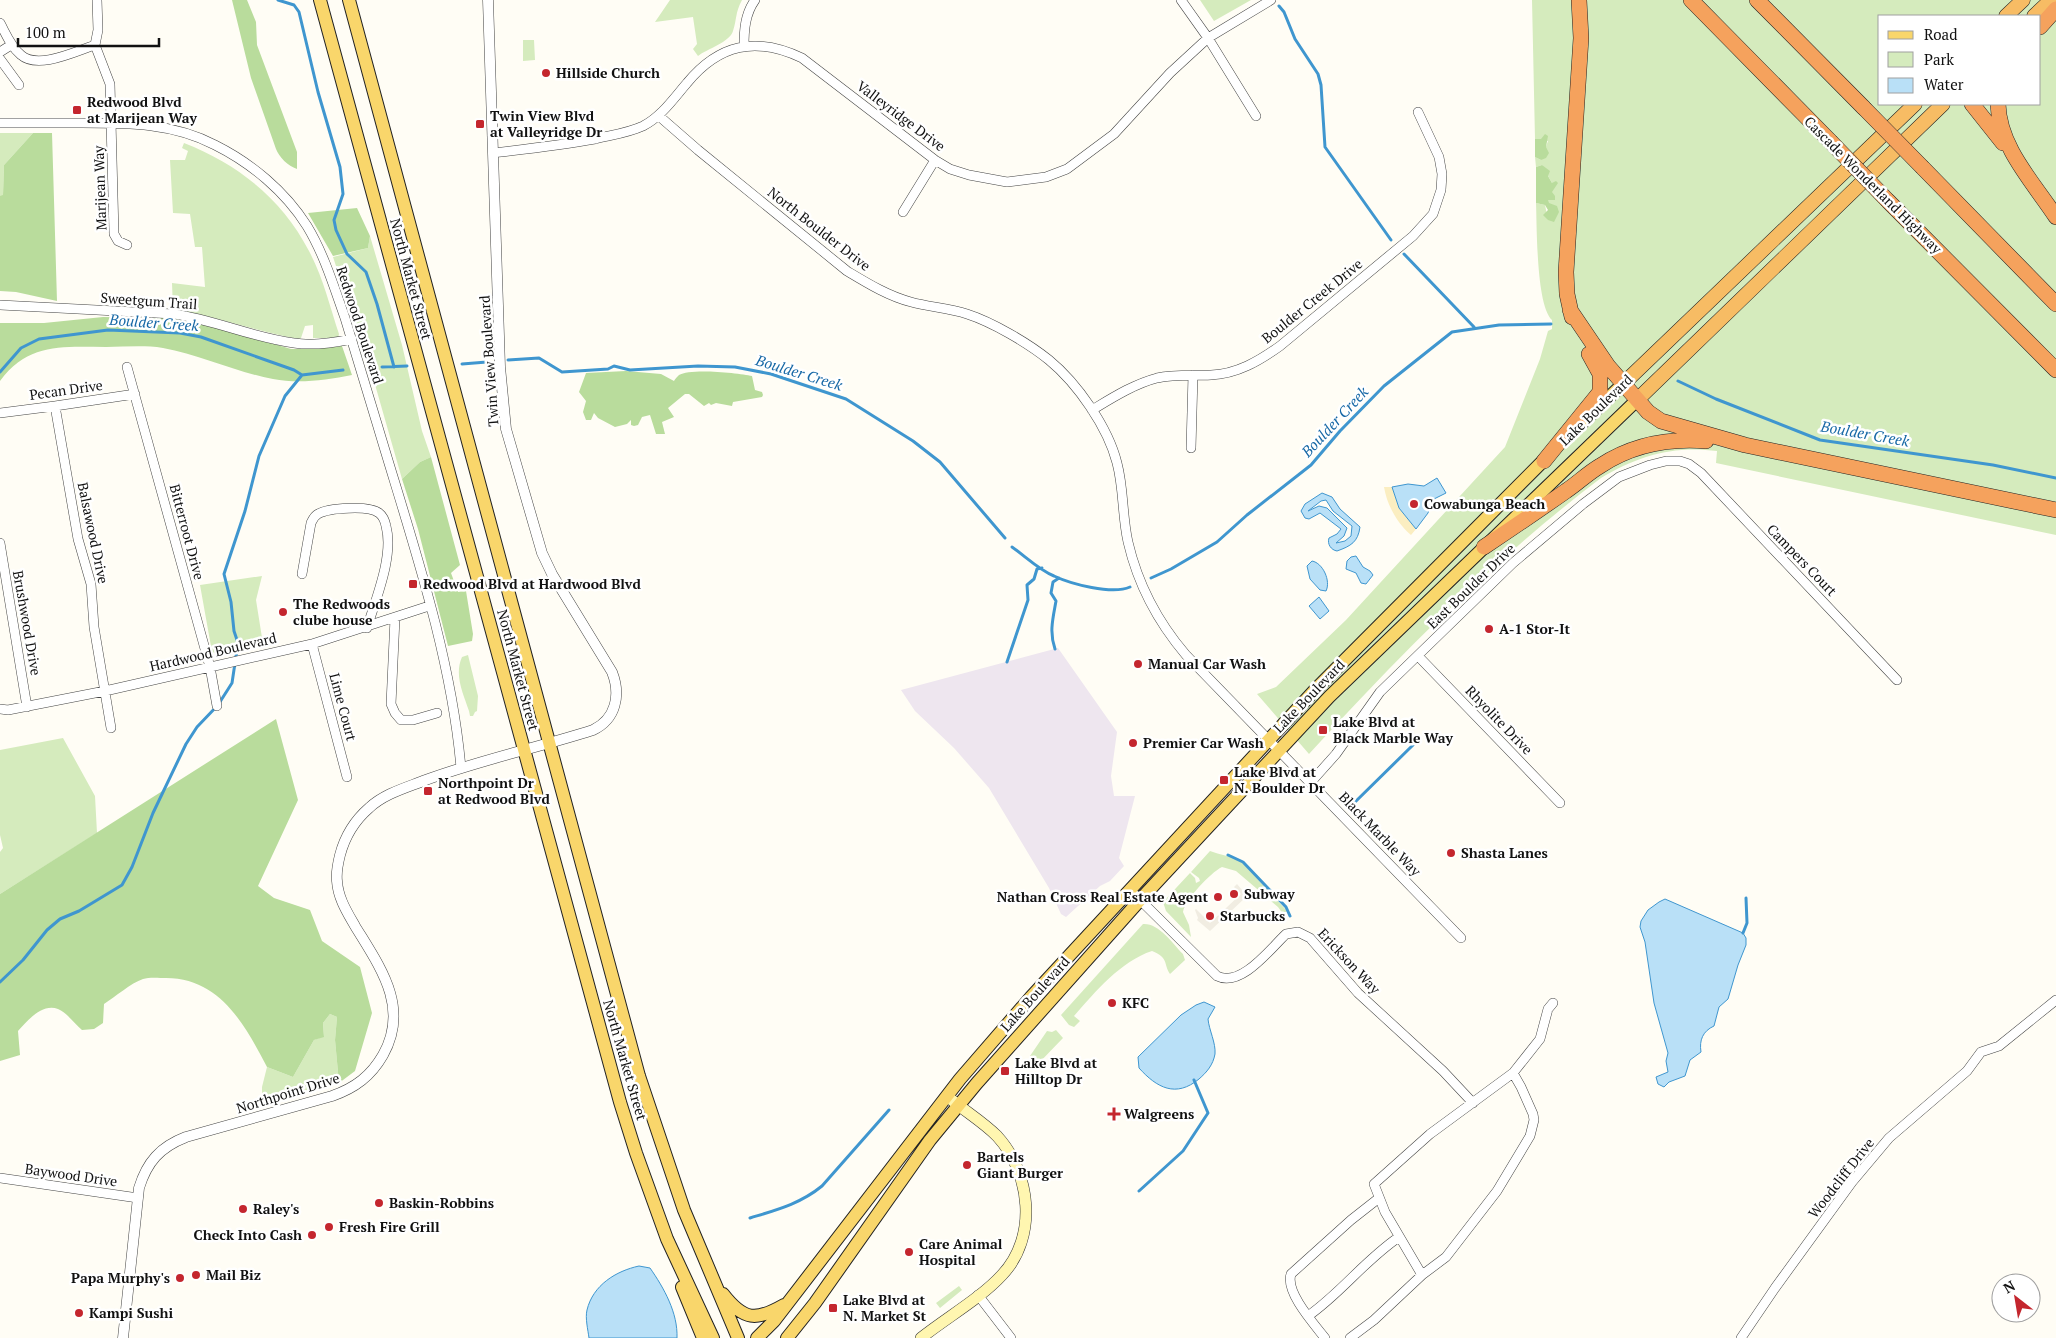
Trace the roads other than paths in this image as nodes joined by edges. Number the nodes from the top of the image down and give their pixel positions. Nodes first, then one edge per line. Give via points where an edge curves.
1 (97, 0) edge
2 (320, 0) edge
3 (349, 0) edge
4 (488, 0) edge
5 (755, 0) edge
6 (1181, 0) edge
7 (1271, 0) edge
8 (1579, 0) edge
9 (1692, 0) edge
10 (1757, 0) edge
11 (2023, 0) edge
12 (2051, 0) edge
13 (2056, 9) edge
14 (2007, 15) edge
15 (2035, 15) edge
16 (0, 23) edge
17 (2041, 26) edge
18 (1208, 38) junction
19 (11, 45) junction
20 (95, 45) junction
21 (744, 47) junction
22 (0, 52) edge
23 (0, 59) edge
24 (19, 85) dead end
25 (1914, 105) edge
26 (1942, 105) edge
27 (1973, 105) edge
28 (1998, 105) edge
29 (1418, 112) dead end
30 (659, 116) junction
31 (1256, 116) dead end
32 (0, 123) edge
33 (111, 123) junction
34 (493, 153) junction
35 (2016, 157) junction
36 (935, 160) junction
37 (903, 212) dead end
38 (2056, 217) edge
39 (128, 245) dead end
40 (2056, 304) edge
41 (0, 305) edge
42 (1570, 310) junction
43 (352, 340) junction
44 (127, 367) dead end
45 (2056, 370) edge
46 (1192, 375) junction
47 (1623, 384) junction
48 (135, 394) junction
49 (1637, 400) junction
50 (55, 406) junction
51 (1092, 410) junction
52 (0, 413) edge
53 (1745, 445) junction
54 (1191, 448) dead end
55 (1544, 461) junction
56 (1686, 463) joint
57 (2056, 510) edge
58 (0, 543) edge
59 (1484, 547) junction
60 (302, 574) dead end
61 (429, 606) junction
62 (395, 618) junction
63 (366, 628) junction
64 (312, 644) junction
65 (1418, 656) junction
66 (210, 667) junction
67 (1897, 680) dead end
68 (105, 691) junction
69 (217, 706) dead end
70 (27, 707) junction
71 (0, 709) edge
72 (437, 713) dead end
73 (111, 728) dead end
74 (1268, 739) junction
75 (550, 742) junction
76 (524, 750) junction
77 (1279, 750) junction
78 (460, 768) junction
79 (347, 777) dead end
80 (1312, 782) junction
81 (1560, 804) dead end
82 (1130, 890) junction
83 (1140, 900) junction
84 (1461, 938) dead end
85 (2056, 1000) edge
86 (1553, 1003) dead end
87 (1513, 1073) junction
88 (946, 1096) junction
89 (1473, 1103) junction
90 (958, 1106) junction
91 (0, 1178) edge
92 (138, 1198) junction
93 (1379, 1198) junction
94 (1399, 1237) junction
95 (667, 1239) junction
96 (1422, 1275) junction
97 (713, 1282) junction
98 (978, 1295) junction
99 (788, 1303) junction
100 (1308, 1316) junction
101 (122, 1338) edge
102 (703, 1338) edge
103 (713, 1338) edge
104 (738, 1338) edge
105 (757, 1338) edge
106 (786, 1338) edge
107 (921, 1338) edge
108 (1011, 1338) edge
109 (1325, 1338) edge
110 (1350, 1338) edge
111 (1741, 1338) edge

1 - 20 street
2 - 76 main road, North Market Street
3 - 75 main road, North Market Street
4 - 34 street, Twin View Boulevard
5 - 21 street via 745,22
6 - 18 street
7 - 18 street, Valleyridge Drive
8 - 42 highway via 1581,38 1566,272
9 - 45 highway, Cascade Wonderland Highway, bridge
10 - 40 highway, bridge
11 - 14 highway
12 - 15 highway
13 - 17 highway
16 - 19 street
18 - 31 street
18 - 36 street, Valleyridge Drive via 1170,73 1114,134 1068,169 1046,177 1007,182 969,175
19 - 20 street via 22,57 34,61 51,60
19 - 22 street
20 - 33 street via 110,84
21 - 30 street, Valleyridge Drive via 719,55 704,65
21 - 36 street, Valleyridge Drive via 776,48 802,58
23 - 24 street
25 - 47 highway, Lake Boulevard
26 - 49 highway, Lake Boulevard
27 - 35 highway
28 - 35 highway via 2001,128
29 - 46 street, Boulder Creek Drive via 1440,157 1441,190 1433,214 1258,362 1223,373
30 - 34 street, Valleyridge Drive via 627,132
30 - 51 street, North Boulder Drive via 847,271 897,297 967,314 1023,341 1064,373
32 - 33 street, Redwood Boulevard
33 - 39 street, Marijean Way via 114,234 118,241
33 - 43 street, Redwood Boulevard via 156,125 201,138 246,164 276,189 314,238
34 - 75 street, Twin View Boulevard via 500,367 506,428 542,553 610,668 617,688 614,710 601,726
35 - 38 highway
36 - 37 street
41 - 43 street, Sweetgum Trail via 174,314 202,318 299,344
42 - 47 highway
42 - 55 highway via 1574,326 1602,383 1600,392
43 - 61 street, Redwood Boulevard
44 - 48 street, Bitterroot Drive
46 - 51 street, Boulder Creek Drive via 1150,380
46 - 54 street
47 - 49 highway
47 - 55 main road, Lake Boulevard
48 - 50 street, Pecan Drive
48 - 66 street, Bitterroot Drive
49 - 53 highway via 1661,421
49 - 59 main road, Lake Boulevard
50 - 52 street, Pecan Drive
50 - 68 street, Balsawood Drive via 78,539 91,584 94,627
51 - 74 street, North Boulder Drive via 1117,463 1128,540 1146,596 1162,626
53 - 57 highway
53 - 59 highway via 1680,439 1628,451 1599,466
55 - 74 main road, Lake Boulevard
56 - 65 street, East Boulder Drive via 1660,463 1613,481 1513,563
56 - 67 street, Campers Court via 1709,481
58 - 70 street, Brushwood Drive
59 - 77 main road, Lake Boulevard
60 - 63 street via 315,516 320,512 355,508 378,512 386,523 389,546
61 - 62 street, Hardwood Boulevard
61 - 78 street, Redwood Boulevard via 450,689
62 - 63 street, Hardwood Boulevard
62 - 72 street via 391,704 395,714 401,720 408,720
63 - 64 street, Hardwood Boulevard
64 - 66 street, Hardwood Boulevard
64 - 79 street, Lime Court
65 - 80 street, East Boulder Drive via 1373,701
65 - 81 street, Rhyolite Drive
66 - 68 street, Hardwood Boulevard
66 - 69 street, Bitterroot Drive
68 - 70 street, Hardwood Boulevard
68 - 73 street, Balsawood Drive
70 - 71 street, Hardwood Boulevard
74 - 77 street, North Boulder Drive
74 - 82 main road, Lake Boulevard
75 - 76 street, Northpoint Drive
75 - 97 main road, North Market Street via 639,1076 684,1210
76 - 78 street, Northpoint Drive
76 - 95 main road, North Market Street via 620,1102
77 - 80 street, Black Marble Way
77 - 83 main road, Lake Boulevard
78 - 92 street, Northpoint Drive via 378,800 356,821 343,845 337,882 342,904 382,971 393,998 389,1044 375,1067 361,1082 341,1093 169,1144 151,1162 143,1176
80 - 84 street, Black Marble Way
82 - 83 street, Erickson Way
82 - 88 main road, Lake Boulevard via 1031,997
83 - 89 street, Erickson Way via 1217,976 1225,979 1241,976 1286,934 1305,934 1358,993
83 - 90 main road, Lake Boulevard
85 - 111 street, Woodcliff Drive via 2000,1046 1982,1052 1967,1071 1902,1126 1876,1154
86 - 87 street via 1548,1009 1540,1039
87 - 89 street
87 - 96 street via 1533,1114 1530,1136 1497,1191 1456,1246
88 - 90 main road
88 - 99 main road, Lake Boulevard
89 - 93 street via 1430,1134 1374,1184
90 - 98 main road via 992,1131 1011,1155 1022,1180 1026,1213 1024,1235 1017,1254 1002,1276
90 - 106 main road, Lake Boulevard
91 - 92 street, Baywood Drive
92 - 101 street, Northpoint Drive
93 - 94 street
93 - 100 street via 1291,1274 1291,1288
94 - 96 street
94 - 100 street via 1379,1250
95 - 102 main road via 686,1299
95 - 103 main road, North Market Street
96 - 110 street
97 - 99 main road via 737,1310 751,1316 761,1316
97 - 104 main road, North Market Street
98 - 107 main road
98 - 108 street
99 - 105 main road, Lake Boulevard
100 - 109 street

